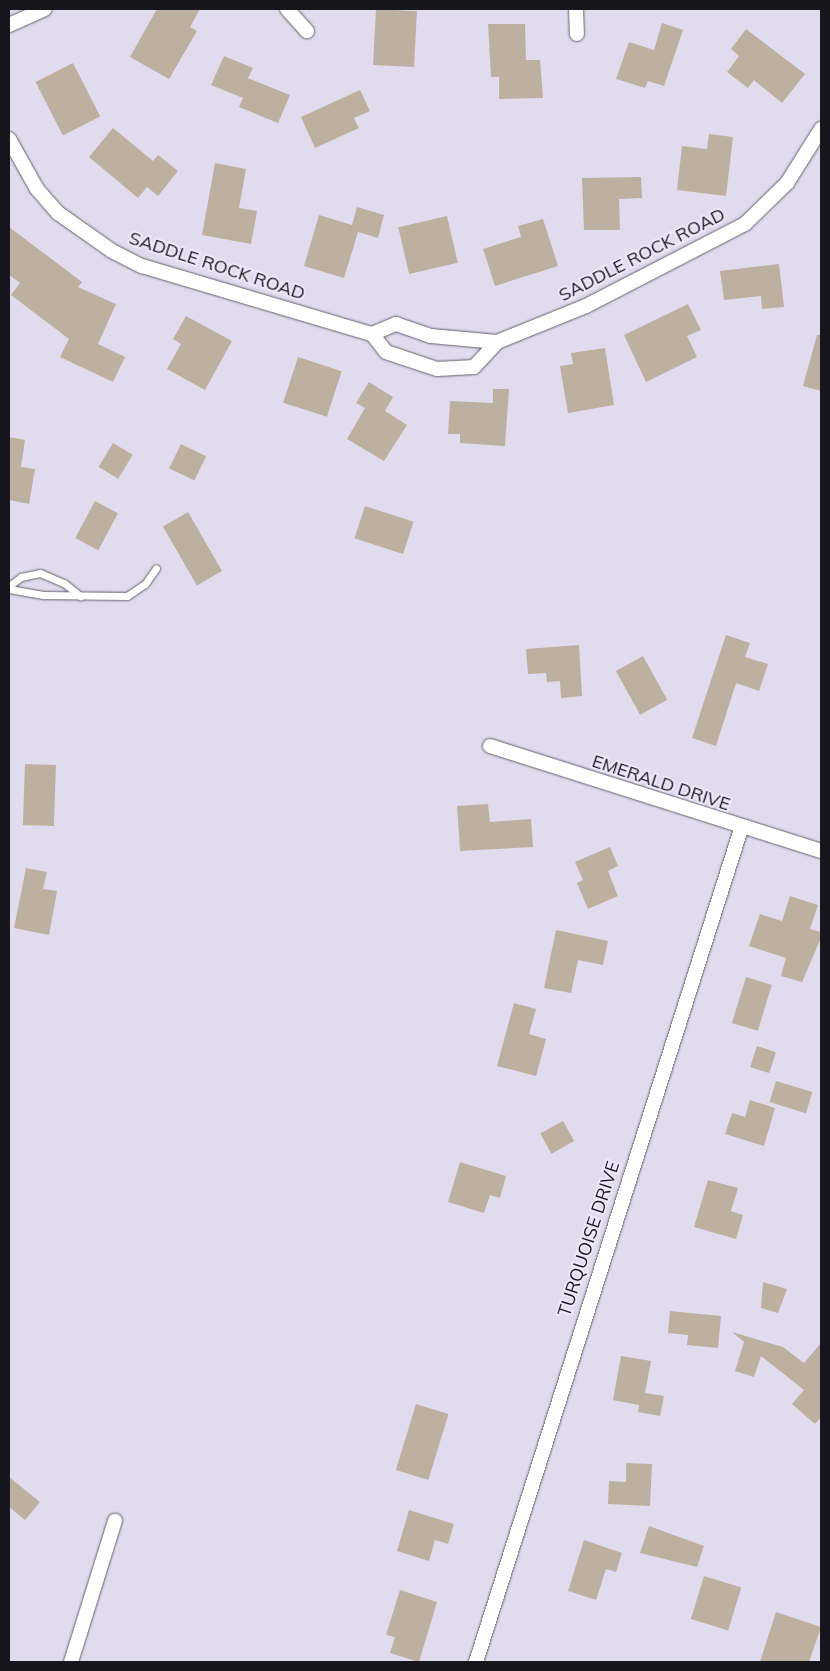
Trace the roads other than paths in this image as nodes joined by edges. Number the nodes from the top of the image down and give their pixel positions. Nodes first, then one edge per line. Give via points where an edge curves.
1 (45, 9) edge
2 (287, 9) edge
3 (576, 9) edge
4 (9, 24) edge
5 (307, 31) dead end
6 (577, 34) dead end
7 (821, 129) edge
8 (9, 139) edge
9 (372, 334) junction
10 (497, 342) junction
11 (156, 568) dead end
12 (9, 587) edge
13 (81, 596) junction
14 (490, 746) dead end
15 (741, 828) junction
16 (821, 851) edge
17 (115, 1521) dead end
18 (71, 1662) edge
19 (476, 1662) edge

1 - 4 street
2 - 5 street
3 - 6 street
7 - 10 street, SADDLE ROCK ROAD via 787,183 745,224 586,306
8 - 9 street, SADDLE ROCK ROAD via 37,189 58,213 112,252 142,266
9 - 10 street, SADDLE ROCK ROAD via 396,324 431,336
9 - 10 street, SADDLE ROCK ROAD via 386,352 437,369 457,371 474,367
11 - 13 lane via 145,584 127,596
12 - 13 lane via 44,596
12 - 13 lane via 21,577 40,573 64,582
14 - 15 street, EMERALD DRIVE
15 - 16 street, EMERALD DRIVE
15 - 19 street, TURQUOISE DRIVE
17 - 18 street

